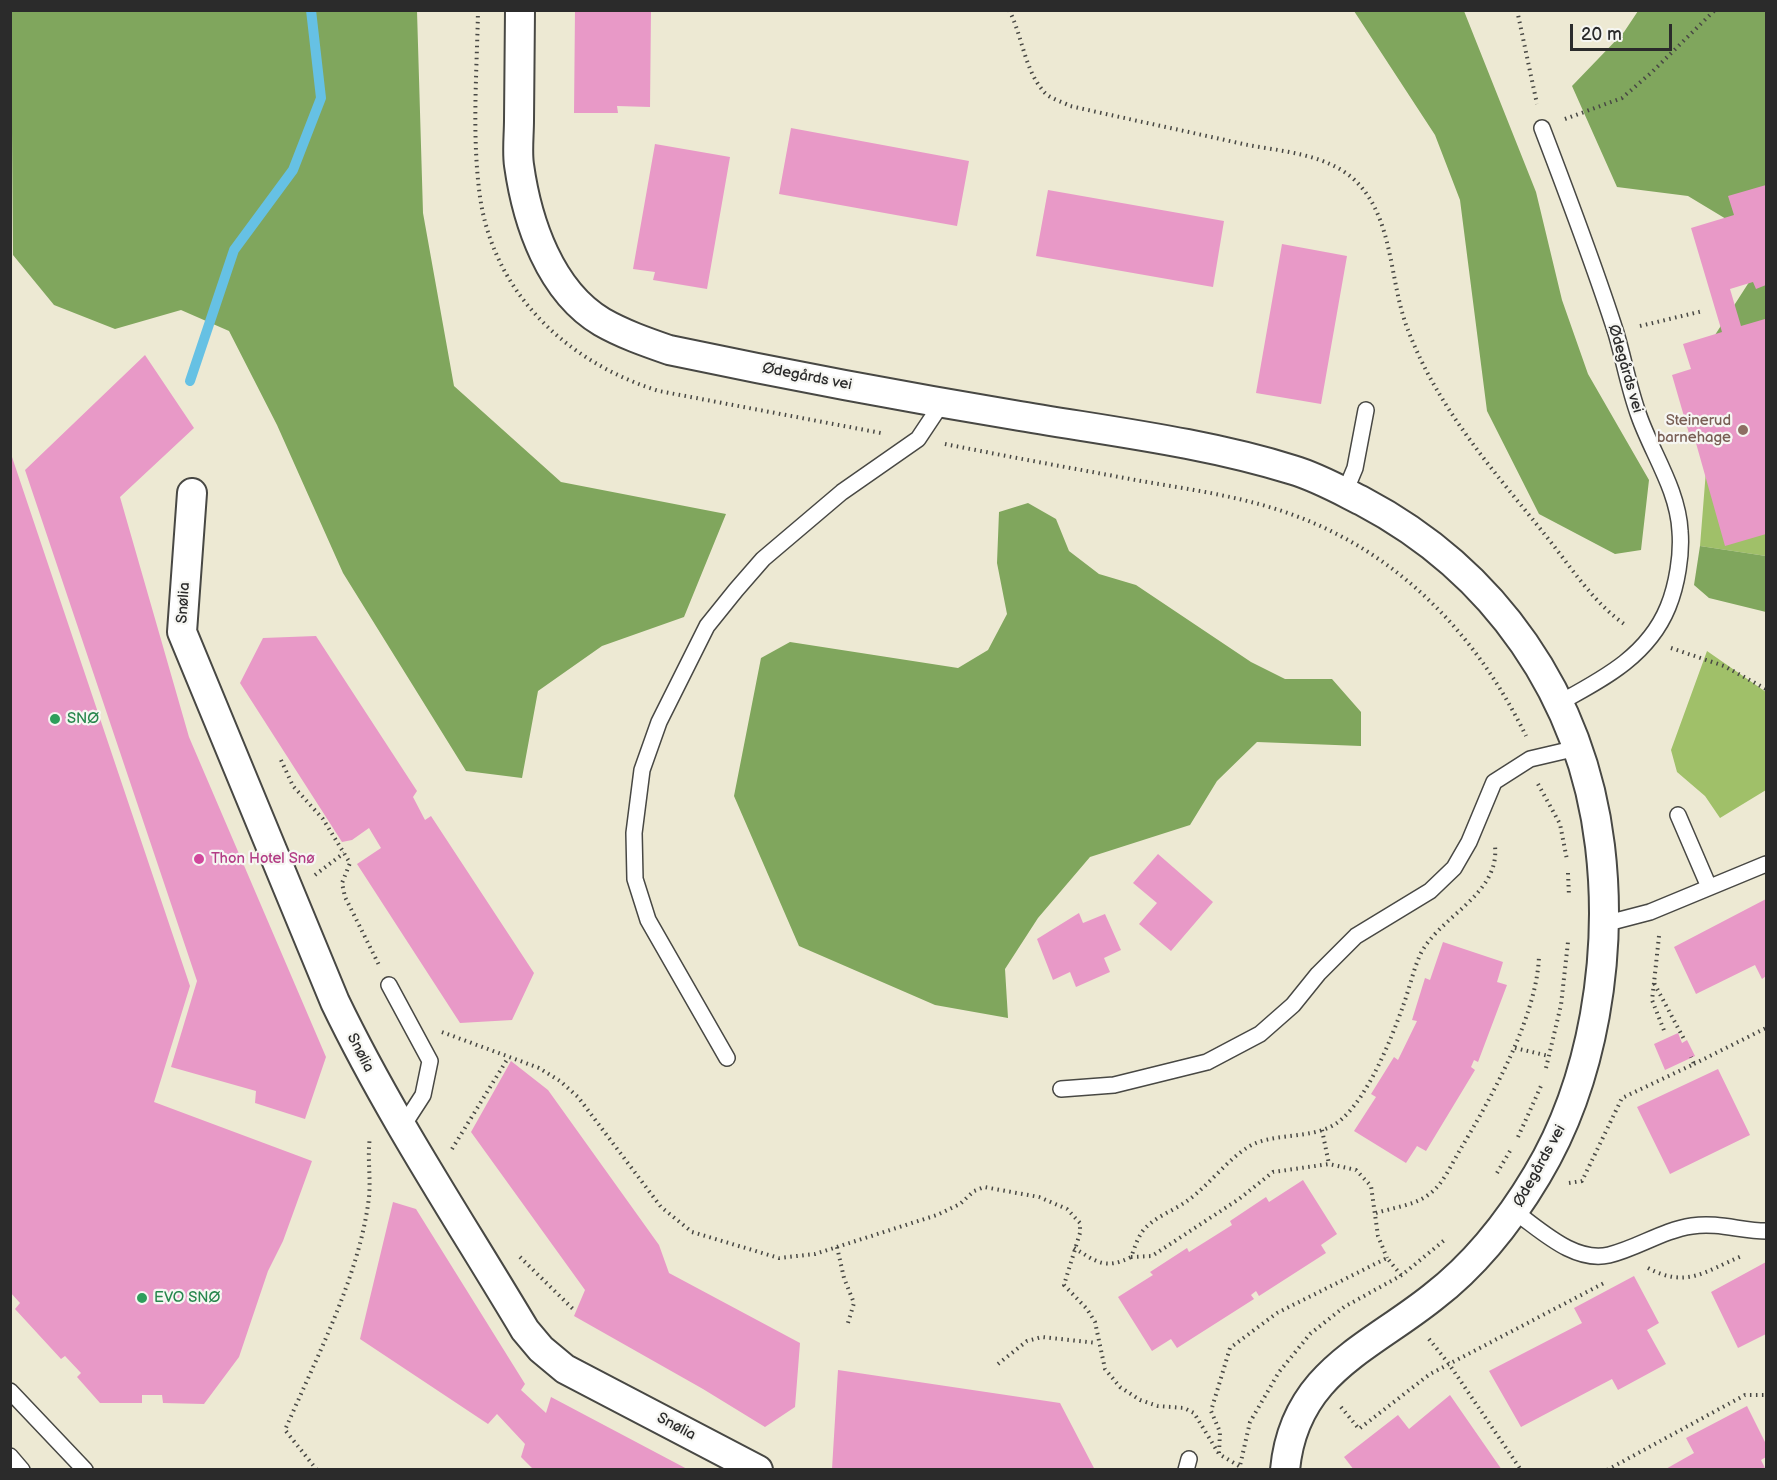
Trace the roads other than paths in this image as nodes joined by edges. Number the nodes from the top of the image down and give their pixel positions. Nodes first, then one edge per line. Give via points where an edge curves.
1 (520, 10) edge
2 (1542, 128) road end
3 (942, 403) junction
4 (1366, 410) dead end
5 (1345, 492) junction
6 (192, 493) dead end
7 (1559, 703) junction
8 (1577, 748) junction
9 (1678, 815) dead end
10 (1767, 864) edge
11 (1709, 887) junction
12 (1604, 924) junction
13 (389, 985) road end
14 (727, 1058) dead end
15 (1061, 1089) dead end
16 (401, 1129) junction
17 (1515, 1212) junction
18 (1767, 1231) edge
19 (10, 1391) edge
20 (10, 1456) edge
21 (22, 1470) edge
22 (85, 1470) edge
23 (758, 1470) edge
24 (1285, 1470) edge

1 - 3 street, Ødegårds vei via 519,164 541,246 575,300 601,321 669,350
2 - 7 lane, Ødegårds vei via 1616,332 1638,415 1669,485 1680,530 1678,567 1669,605 1648,641 1614,672
3 - 5 street, Ødegårds vei via 1243,457 1297,471
3 - 14 lane via 918,439 842,492 763,559 736,590 707,626 659,722 642,770 634,833 635,879 648,920
4 - 5 lane via 1355,468
5 - 7 street, Ødegårds vei via 1392,517 1447,557 1483,590 1510,622
6 - 16 street, Snølia via 182,632 335,1002
7 - 8 street, Ødegårds vei
8 - 12 street, Ødegårds vei via 1590,783 1598,829
8 - 15 lane via 1530,759 1494,782 1454,868 1430,891 1356,936 1260,1035 1208,1062 1114,1086
9 - 11 lane
10 - 11 lane
11 - 12 lane via 1650,912
12 - 17 street, Ødegårds vei via 1598,991 1587,1050 1565,1123
13 - 16 lane via 430,1061 423,1095
16 - 23 street, Snølia via 525,1330 541,1349 565,1368
17 - 18 lane via 1560,1244 1595,1256 1609,1255 1668,1231 1693,1226
17 - 24 street, Ødegårds vei via 1464,1271 1334,1368 1293,1428
19 - 22 lane
20 - 21 lane

